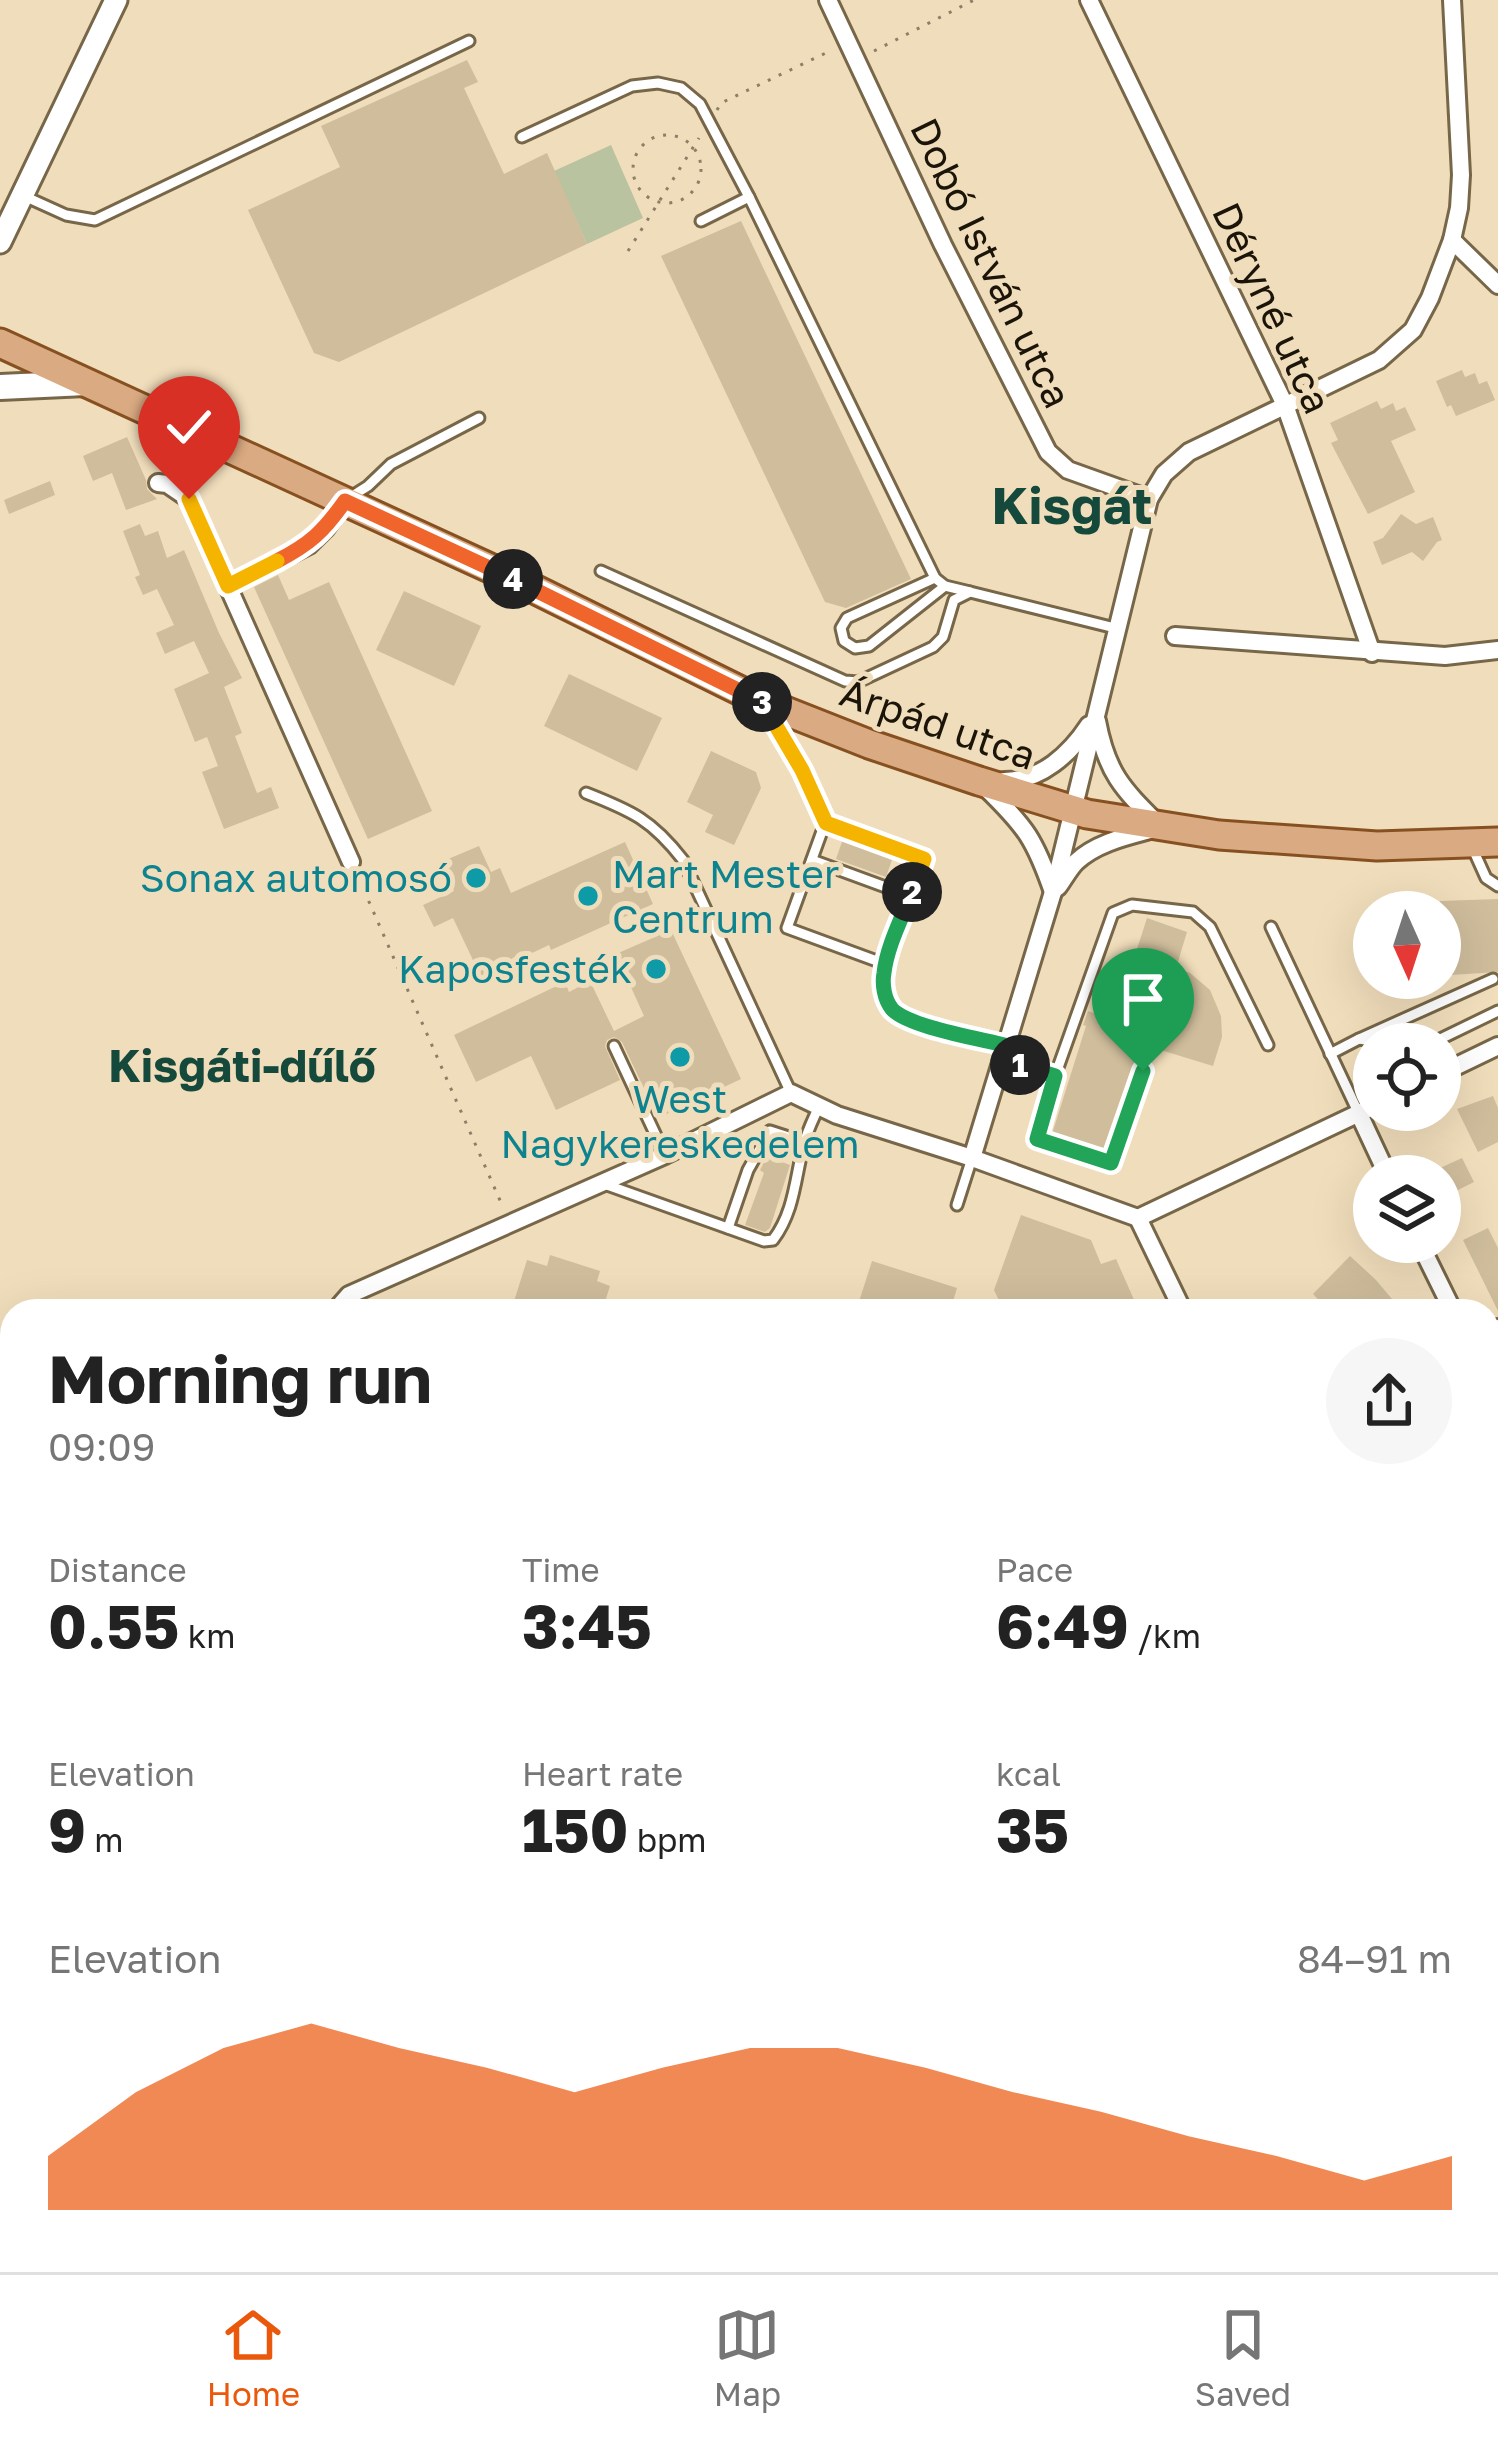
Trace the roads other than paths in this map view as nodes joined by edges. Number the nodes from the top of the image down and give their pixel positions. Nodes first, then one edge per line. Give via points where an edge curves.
1 (116, 0) edge
2 (828, 0) edge
3 (1089, 0) edge
4 (1452, 0) edge
5 (469, 41) dead end
6 (522, 137) dead end
7 (24, 196) junction
8 (748, 197) junction
9 (700, 221) dead end
10 (1452, 240) junction
11 (0, 242) edge
12 (1498, 285) edge
13 (0, 344) edge
14 (86, 383) junction
15 (0, 387) edge
16 (1285, 405) junction
17 (479, 418) dead end
18 (158, 484) dead end
19 (1149, 499) junction
20 (345, 501) junction
21 (601, 571) dead end
22 (940, 582) junction
23 (228, 586) junction
24 (970, 592) junction
25 (1119, 629) junction
26 (1175, 636) dead end
27 (1498, 650) edge
28 (1372, 653) junction
29 (765, 703) junction
30 (1096, 715) junction
31 (979, 781) junction
32 (586, 793) dead end
33 (1072, 809) junction
34 (826, 823) junction
35 (1161, 827) junction
36 (1484, 843) edge
37 (812, 860) junction
38 (351, 862) road end
39 (1498, 886) edge
40 (1053, 892) junction
41 (910, 896) junction
42 (1271, 927) dead end
43 (885, 964) junction
44 (1493, 979) dead end
45 (1498, 1011) edge
46 (1396, 1023) edge
47 (1461, 1029) edge
48 (1353, 1043) edge
49 (614, 1046) dead end
50 (1268, 1046) dead end
51 (1498, 1046) edge
52 (1006, 1053) junction
53 (1330, 1054) junction
54 (1461, 1064) edge
55 (1143, 1071) dead end
56 (1055, 1076) junction
57 (1353, 1090) edge
58 (791, 1093) junction
59 (819, 1106) junction
60 (1353, 1116) edge
61 (804, 1142) junction
62 (665, 1154) junction
63 (972, 1158) junction
64 (602, 1183) junction
65 (957, 1205) dead end
66 (1138, 1218) junction
67 (728, 1228) junction
68 (1429, 1263) edge
69 (346, 1299) edge
70 (1177, 1299) edge
71 (1447, 1299) edge

1 - 7 street
2 - 19 street, Dobó István utca via 1048,452 1068,470
3 - 16 street, Déryné utca
4 - 10 street via 1461,175
5 - 7 lane via 94,220
6 - 8 lane via 632,86 682,88 700,104
7 - 11 street
8 - 9 lane
8 - 22 lane
10 - 12 street
10 - 16 street via 1413,330 1379,360
13 - 14 main road, Árpád utca
14 - 15 main road
14 - 20 main road, Árpád utca
16 - 19 street via 1189,452
16 - 28 street, Déryné utca
17 - 20 lane via 391,464
18 - 23 street via 189,499
19 - 25 street
20 - 23 street via 309,545
20 - 29 main road, Árpád utca
21 - 24 lane via 845,682 934,647 954,600
22 - 22 lane via 869,646 844,641 848,618
22 - 24 lane
23 - 38 street
24 - 25 lane
25 - 30 street
26 - 28 street
27 - 28 street
29 - 31 main road, Árpád utca
29 - 34 lane
30 - 31 street via 1054,764 1019,781
30 - 33 street
30 - 35 street via 1114,777
31 - 33 main road, Árpád utca
31 - 40 street via 1033,840
32 - 58 lane via 661,831 682,860
33 - 35 main road, Árpád utca
33 - 40 street
34 - 37 lane
34 - 41 lane via 924,859
35 - 36 main road, Árpád utca via 1288,842
35 - 40 street via 1091,852
36 - 39 lane via 1486,878
37 - 41 lane
37 - 43 lane via 787,928
40 - 52 street
41 - 43 lane
42 - 53 lane
43 - 52 lane via 893,1011
44 - 46 lane
45 - 47 lane
48 - 53 lane
49 - 62 lane
50 - 56 lane via 1210,927 1192,912 1132,905 1114,913
51 - 54 street
52 - 56 lane
52 - 63 street
53 - 57 lane
55 - 56 lane via 1111,1163 1037,1139
58 - 59 street
58 - 62 street
59 - 61 lane
59 - 63 street
60 - 66 street
61 - 67 lane via 770,1131
61 - 67 lane via 799,1182 773,1240
62 - 64 street
63 - 65 lane
63 - 66 street
64 - 67 lane
64 - 69 street
66 - 70 street
68 - 71 street

